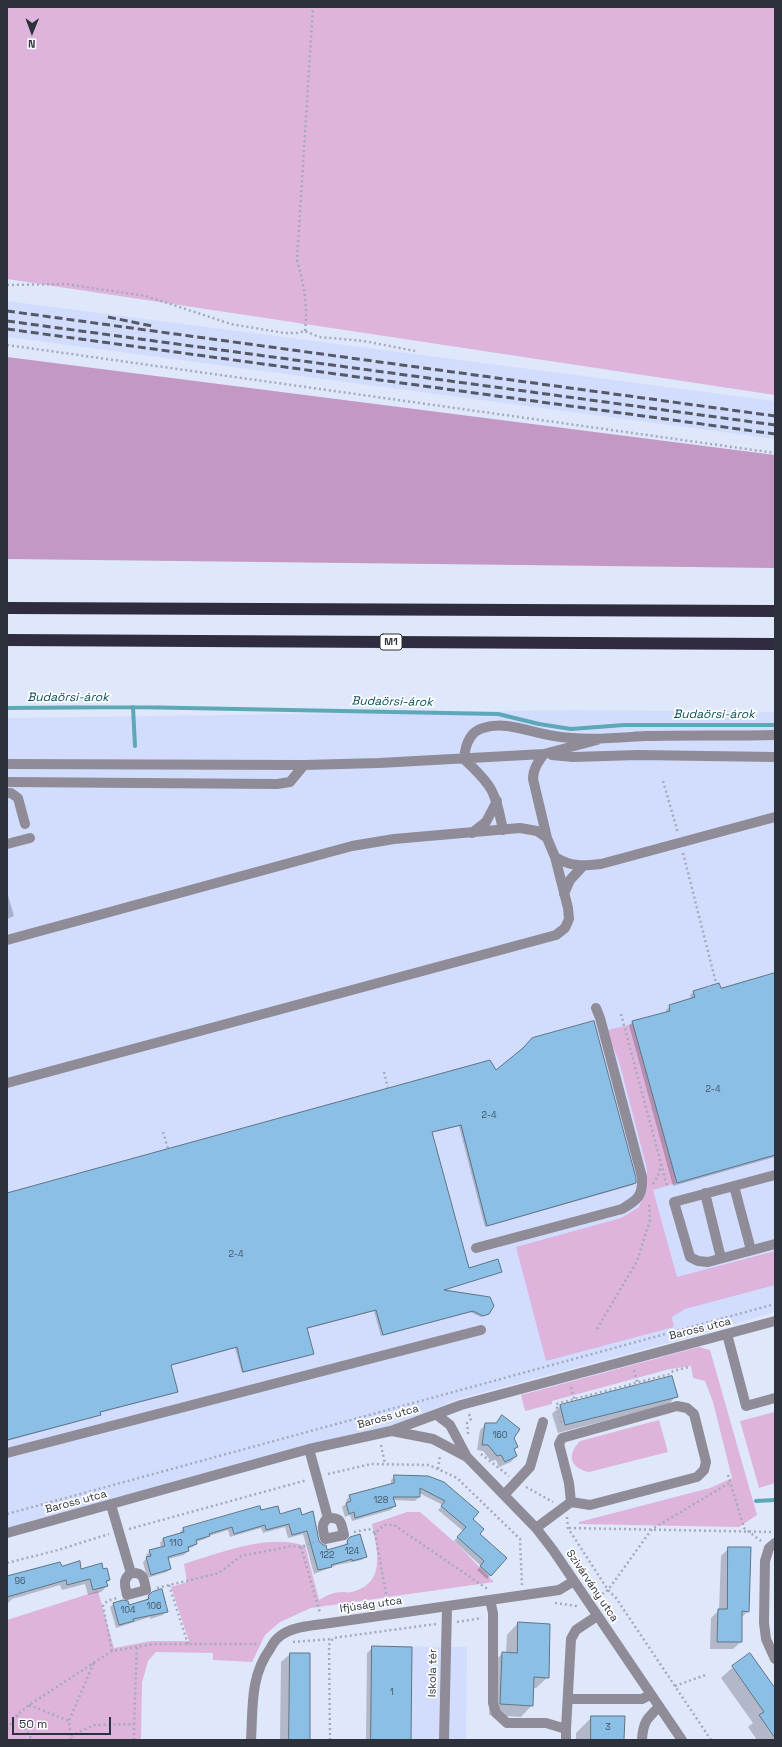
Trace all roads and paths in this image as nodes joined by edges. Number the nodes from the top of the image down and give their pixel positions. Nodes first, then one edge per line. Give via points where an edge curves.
1 (313, 7) edge
2 (7, 285) edge
3 (305, 331) junction
4 (7, 345) edge
5 (414, 351) dead end
6 (775, 453) edge
7 (7, 608) edge
8 (775, 611) edge
9 (7, 640) edge
10 (775, 644) edge
11 (775, 736) edge
12 (597, 740) junction
13 (544, 754) junction
14 (775, 757) edge
15 (464, 759) junction
16 (7, 764) edge
17 (304, 765) junction
18 (663, 781) dead end
19 (7, 782) edge
20 (7, 793) edge
21 (497, 801) junction
22 (775, 817) edge
23 (25, 824) dead end
24 (503, 830) junction
25 (472, 833) junction
26 (30, 838) dead end
27 (547, 838) junction
28 (681, 842) junction
29 (7, 844) edge
30 (555, 857) junction
31 (582, 867) junction
32 (564, 894) junction
33 (7, 940) edge
34 (716, 983) dead end
35 (709, 985) dead end
36 (709, 992) dead end
37 (596, 1008) dead end
38 (621, 1014) dead end
39 (384, 1072) dead end
40 (7, 1083) edge
41 (388, 1088) dead end
42 (163, 1132) dead end
43 (168, 1149) dead end
44 (661, 1164) junction
45 (775, 1175) edge
46 (667, 1186) dead end
47 (734, 1186) junction
48 (650, 1190) dead end
49 (705, 1193) junction
50 (648, 1196) dead end
51 (775, 1244) edge
52 (476, 1248) dead end
53 (751, 1250) junction
54 (722, 1258) junction
55 (775, 1304) edge
56 (775, 1321) edge
57 (597, 1329) dead end
58 (480, 1330) dead end
59 (727, 1334) junction
60 (689, 1367) dead end
61 (634, 1370) dead end
62 (637, 1384) junction
63 (571, 1387) dead end
64 (775, 1398) edge
65 (575, 1400) junction
66 (437, 1414) junction
67 (470, 1419) dead end
68 (543, 1422) dead end
69 (468, 1423) dead end
70 (561, 1423) dead end
71 (391, 1431) junction
72 (387, 1444) dead end
73 (309, 1449) junction
74 (437, 1450) dead end
75 (7, 1453) edge
76 (467, 1457) junction
77 (384, 1464) junction
78 (438, 1469) junction
79 (728, 1475) dead end
80 (318, 1477) junction
81 (731, 1482) junction
82 (504, 1495) junction
83 (571, 1502) junction
84 (111, 1505) junction
85 (7, 1514) edge
86 (328, 1518) junction
87 (536, 1528) junction
88 (652, 1529) junction
89 (119, 1531) junction
90 (749, 1531) junction
91 (775, 1532) edge
92 (7, 1533) edge
93 (375, 1533) junction
94 (344, 1535) junction
95 (325, 1540) junction
96 (772, 1545) edge
97 (301, 1546) junction
98 (7, 1563) edge
99 (131, 1573) junction
100 (574, 1581) junction
101 (169, 1585) junction
102 (146, 1590) junction
103 (608, 1590) junction
104 (127, 1595) junction
105 (524, 1596) junction
106 (490, 1600) junction
107 (549, 1603) dead end
108 (447, 1606) junction
109 (581, 1608) dead end
110 (493, 1613) junction
111 (390, 1614) junction
112 (598, 1616) junction
113 (446, 1623) junction
114 (323, 1624) junction
115 (333, 1638) junction
116 (188, 1644) junction
117 (273, 1644) junction
118 (137, 1646) junction
119 (112, 1651) junction
120 (775, 1659) edge
121 (95, 1662) junction
122 (708, 1674) dead end
123 (675, 1686) junction
124 (650, 1695) junction
125 (568, 1699) junction
126 (29, 1705) junction
127 (659, 1707) junction
128 (17, 1715) junction
129 (69, 1721) junction
130 (134, 1724) junction
131 (7, 1729) edge
132 (566, 1729) junction
133 (71, 1736) junction
134 (32, 1740) edge
135 (71, 1740) edge
136 (134, 1740) edge
137 (251, 1740) edge
138 (330, 1740) edge
139 (444, 1740) edge
140 (566, 1740) edge
141 (642, 1740) edge
142 (682, 1740) edge
143 (711, 1740) edge

1 - 3 path via 297,260 304,283 307,312
2 - 3 path via 65,284 146,296 231,324 284,333
3 - 5 path via 319,337 364,341
4 - 6 path
7 - 8 highway
9 - 10 highway, M1
11 - 12 street via 643,736
12 - 13 street
12 - 15 street via 547,735 504,725 491,726 472,734 465,746
13 - 14 street via 573,757
13 - 15 street
13 - 27 street via 535,766 533,779
15 - 17 street
15 - 21 street via 491,787
16 - 17 street
17 - 19 street via 290,782 277,784
18 - 28 path
20 - 23 street via 18,798
21 - 24 street
21 - 25 street via 486,822
22 - 28 street
24 - 25 street
24 - 27 street via 530,829
25 - 33 street via 352,846
26 - 29 street
27 - 30 street
28 - 31 street
28 - 34 path
30 - 31 street via 569,865
30 - 32 street
31 - 32 street via 570,880
32 - 40 street via 569,918 565,928 556,935
35 - 36 path
37 - 52 street via 642,1177 638,1199 622,1210
38 - 44 path
39 - 41 path
42 - 43 path
44 - 46 path
44 - 48 path
45 - 47 street
47 - 49 street
47 - 53 street
49 - 54 street
49 - 54 street via 674,1202 690,1257 708,1262
50 - 57 path via 650,1220 637,1261
51 - 53 street
53 - 54 street
55 - 85 path
56 - 59 street, Baross utca
58 - 75 street
59 - 64 street via 746,1406
59 - 66 street, Baross utca via 461,1405
60 - 62 path
61 - 62 path
62 - 65 path
63 - 65 path
65 - 70 path via 556,1404
66 - 71 street, Baross utca
66 - 76 street, Szivárvány utca via 450,1426
67 - 69 path
68 - 82 street via 530,1467
71 - 73 street, Baross utca
71 - 76 street, Szivárvány utca via 432,1439
72 - 77 path via 380,1444
73 - 80 street
73 - 84 street, Baross utca
74 - 78 path via 440,1455
76 - 82 street, Szivárvány utca
77 - 78 path via 429,1465
77 - 80 path via 371,1464
78 - 105 path via 457,1478 520,1539
79 - 81 path
80 - 86 street
80 - 89 path
81 - 88 path
81 - 90 path via 744,1528
82 - 87 street, Szivárvány utca
83 - 83 street via 590,1505 697,1477 704,1470 706,1462 694,1414 687,1408 677,1406 562,1438 559,1444
83 - 87 street
84 - 89 street
84 - 92 street, Baross utca
86 - 94 street via 335,1518 341,1522
86 - 95 street via 322,1527
87 - 100 street, Szivárvány utca
88 - 90 path
88 - 103 path
88 - 103 path via 568,1528
89 - 98 path
89 - 99 street
90 - 91 path
90 - 96 path
93 - 94 path via 369,1529
93 - 106 path via 384,1525 394,1525 486,1588
93 - 111 path
94 - 95 street
95 - 97 path
96 - 120 street via 765,1561 764,1624 766,1639
97 - 101 path via 242,1556 219,1573
97 - 114 path
99 - 102 street via 138,1573 143,1577
99 - 104 street via 124,1582
100 - 105 street, Ifjúság utca via 559,1590
100 - 112 street, Szivárvány utca
101 - 102 path
101 - 116 path
102 - 104 street
103 - 123 path
104 - 119 path via 107,1601 103,1606
105 - 106 street, Ifjúság utca
106 - 108 street, Ifjúság utca
106 - 110 street
107 - 109 path
108 - 111 street, Ifjúság utca
108 - 113 street, Iskola tér
110 - 113 path via 482,1618
110 - 132 street via 493,1703 496,1713 506,1723 546,1723
111 - 114 street, Ifjúság utca
112 - 124 street, Szivárvány utca
112 - 125 street via 576,1630 571,1639
113 - 115 path
113 - 139 street, Iskola tér
114 - 117 street, Ifjúság utca via 297,1628 279,1636
115 - 117 path
115 - 138 path via 329,1645
116 - 117 path
116 - 118 path
117 - 137 street, Ifjúság utca via 256,1674
118 - 119 path
118 - 130 path
119 - 121 path
121 - 126 path
121 - 129 path
122 - 123 path
123 - 143 path
124 - 125 street via 642,1699
124 - 127 street, Szivárvány utca
125 - 132 street
126 - 128 path
126 - 129 path
127 - 141 street via 649,1715 643,1725
127 - 142 street, Szivárvány utca
128 - 131 path
128 - 134 path
129 - 133 path
130 - 133 path via 94,1725
130 - 136 path
132 - 140 street
133 - 135 path

